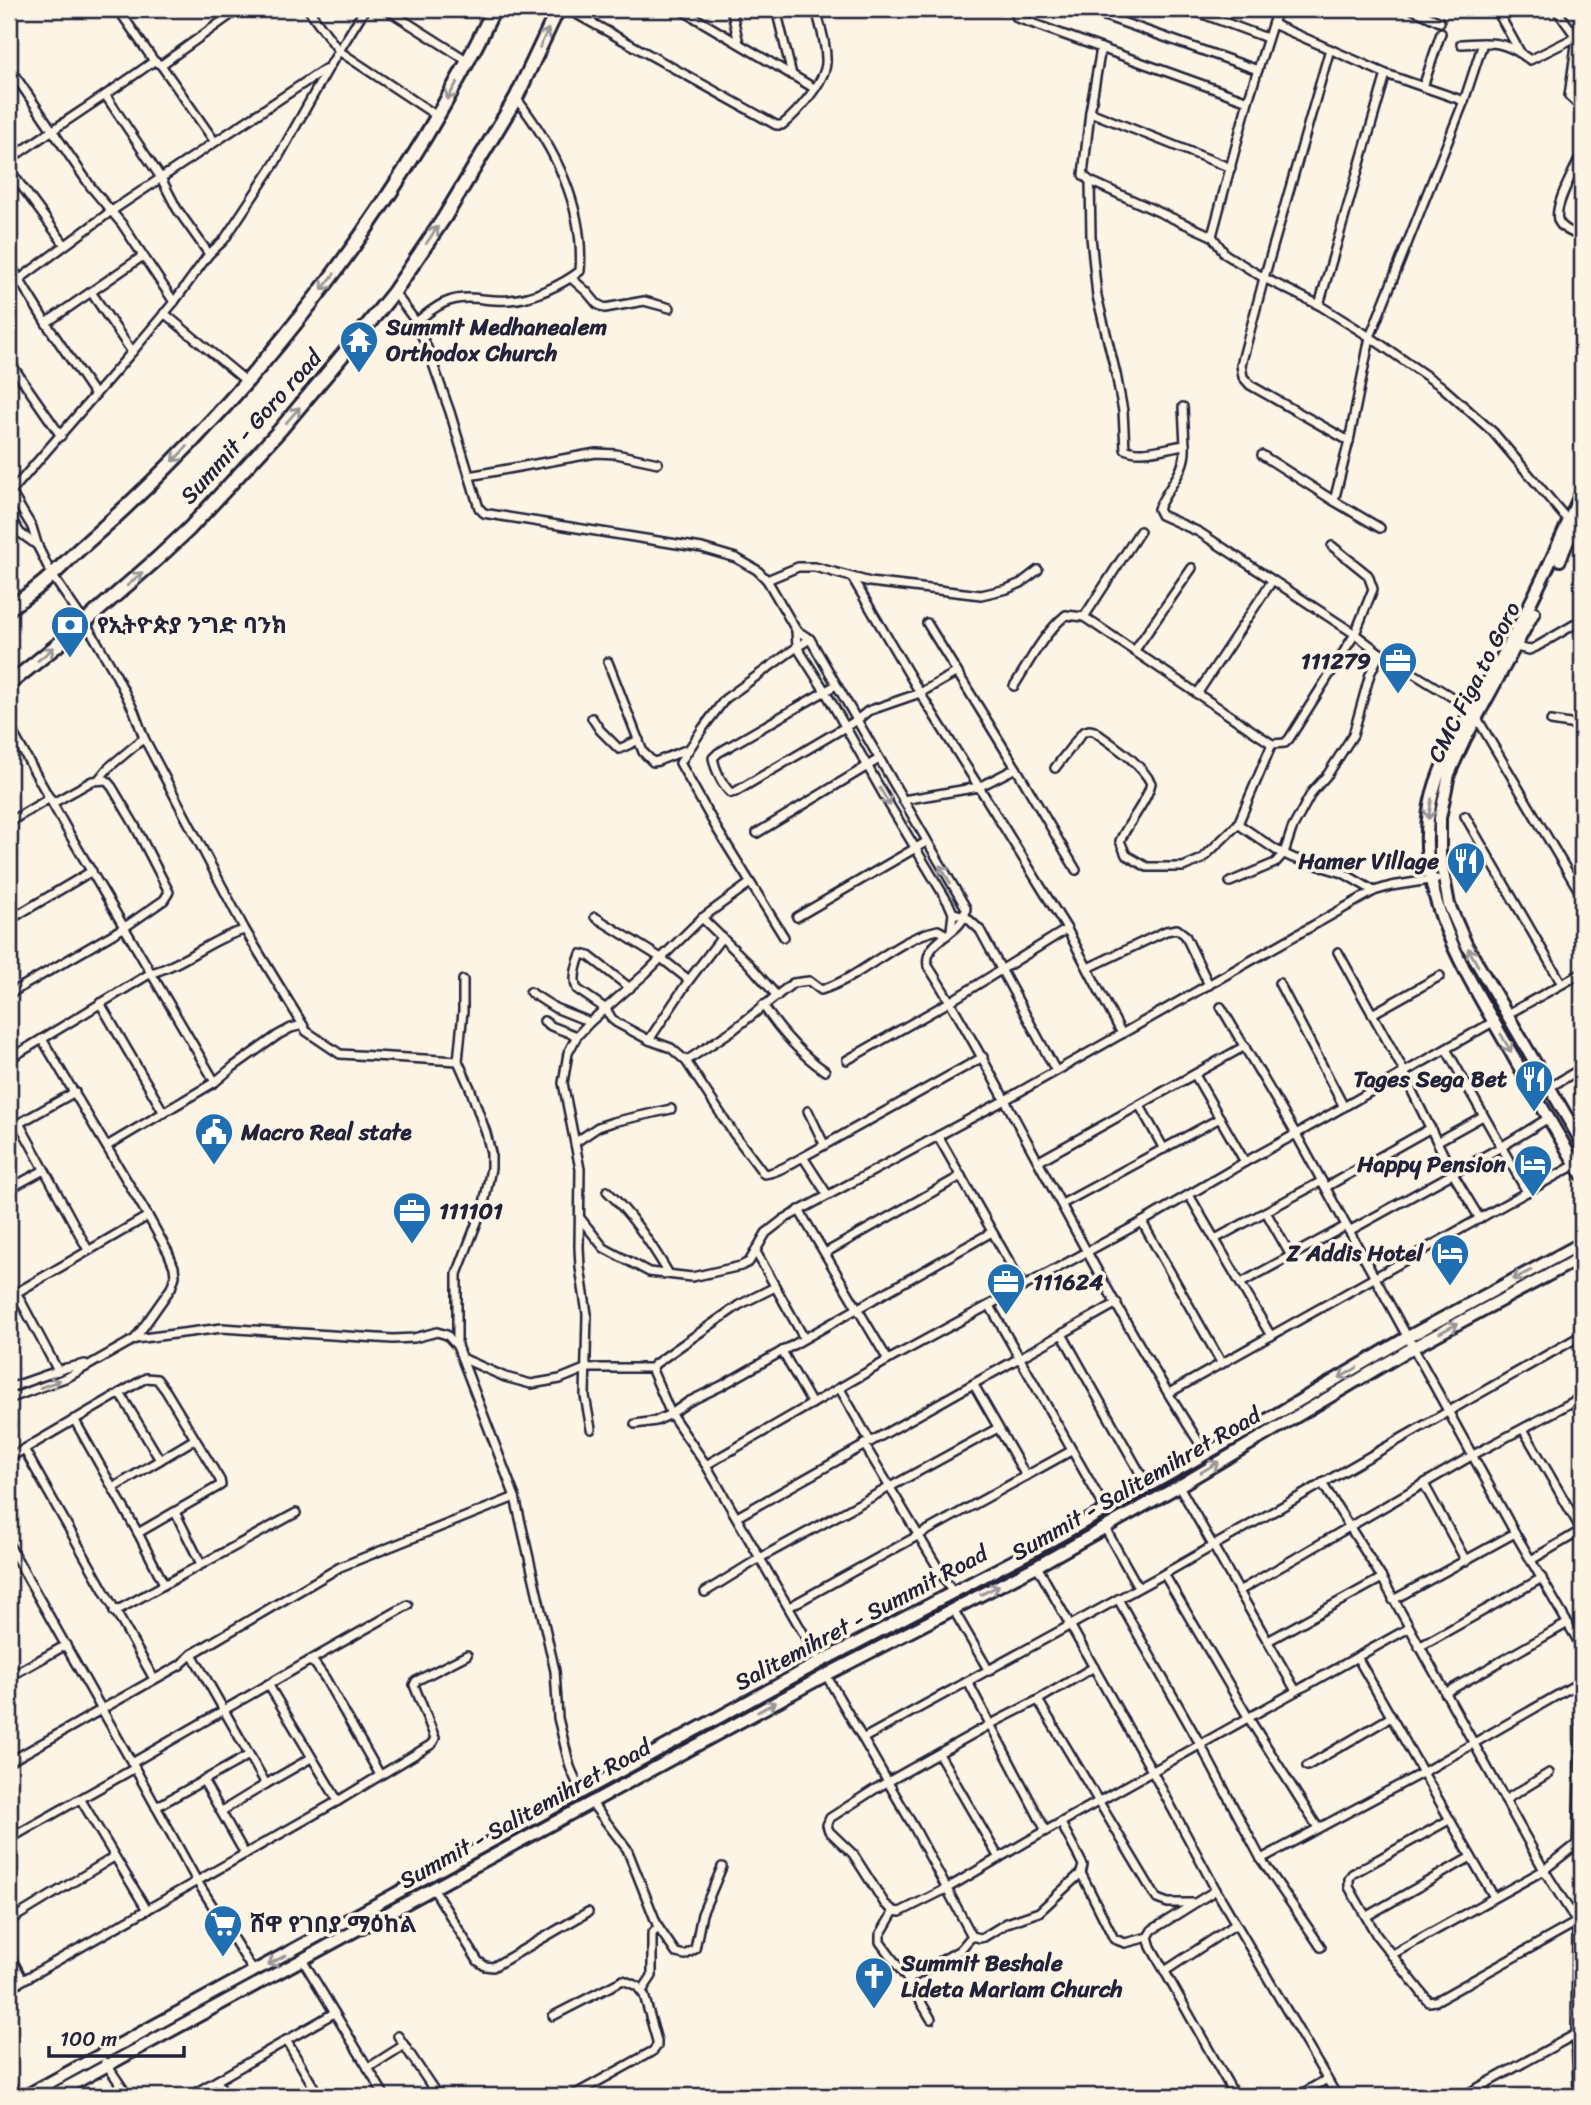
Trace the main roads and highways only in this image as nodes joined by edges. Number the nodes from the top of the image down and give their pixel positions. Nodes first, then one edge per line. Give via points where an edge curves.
1 (494, 9) edge
2 (558, 9) edge
3 (1582, 490) edge
4 (1582, 508) edge
5 (1571, 524) junction
6 (9, 609) edge
7 (9, 684) edge
8 (1471, 717) junction
9 (1582, 1143) edge
10 (1579, 1163) edge
11 (1582, 1175) edge
12 (1582, 1243) edge
13 (1582, 1257) edge
14 (1409, 1343) junction
15 (578, 1793) junction
16 (587, 1804) junction
17 (25, 2096) edge
18 (51, 2096) edge

1 -> 6 highway via 421,145 346,257 246,381 171,464
7 -> 2 highway, Summit - Goro road via 159,558 244,471 394,292 516,98
3 - 5 main road
4 - 5 main road, CMC Figa to Goro
5 - 8 main road
5 - 8 main road, CMC Figa to Goro via 1517,647
9 -> 8 main road, CMC Figa to Goro via 1466,944 1449,905 1440,827 1445,788
8 -> 10 main road via 1444,762 1430,803 1431,880 1442,922 1493,1022 1548,1119
10 - 11 main road
12 -> 14 main road
14 -> 13 main road, Summit - Salitemihret Road
14 -> 15 main road, Salitemihret - Summit Road
16 -> 14 main road, Summit - Salitemihret Road via 1105,1528
15 - 16 main road
15 -> 17 main road
16 - 18 main road, Summit - Salitemihret Road

